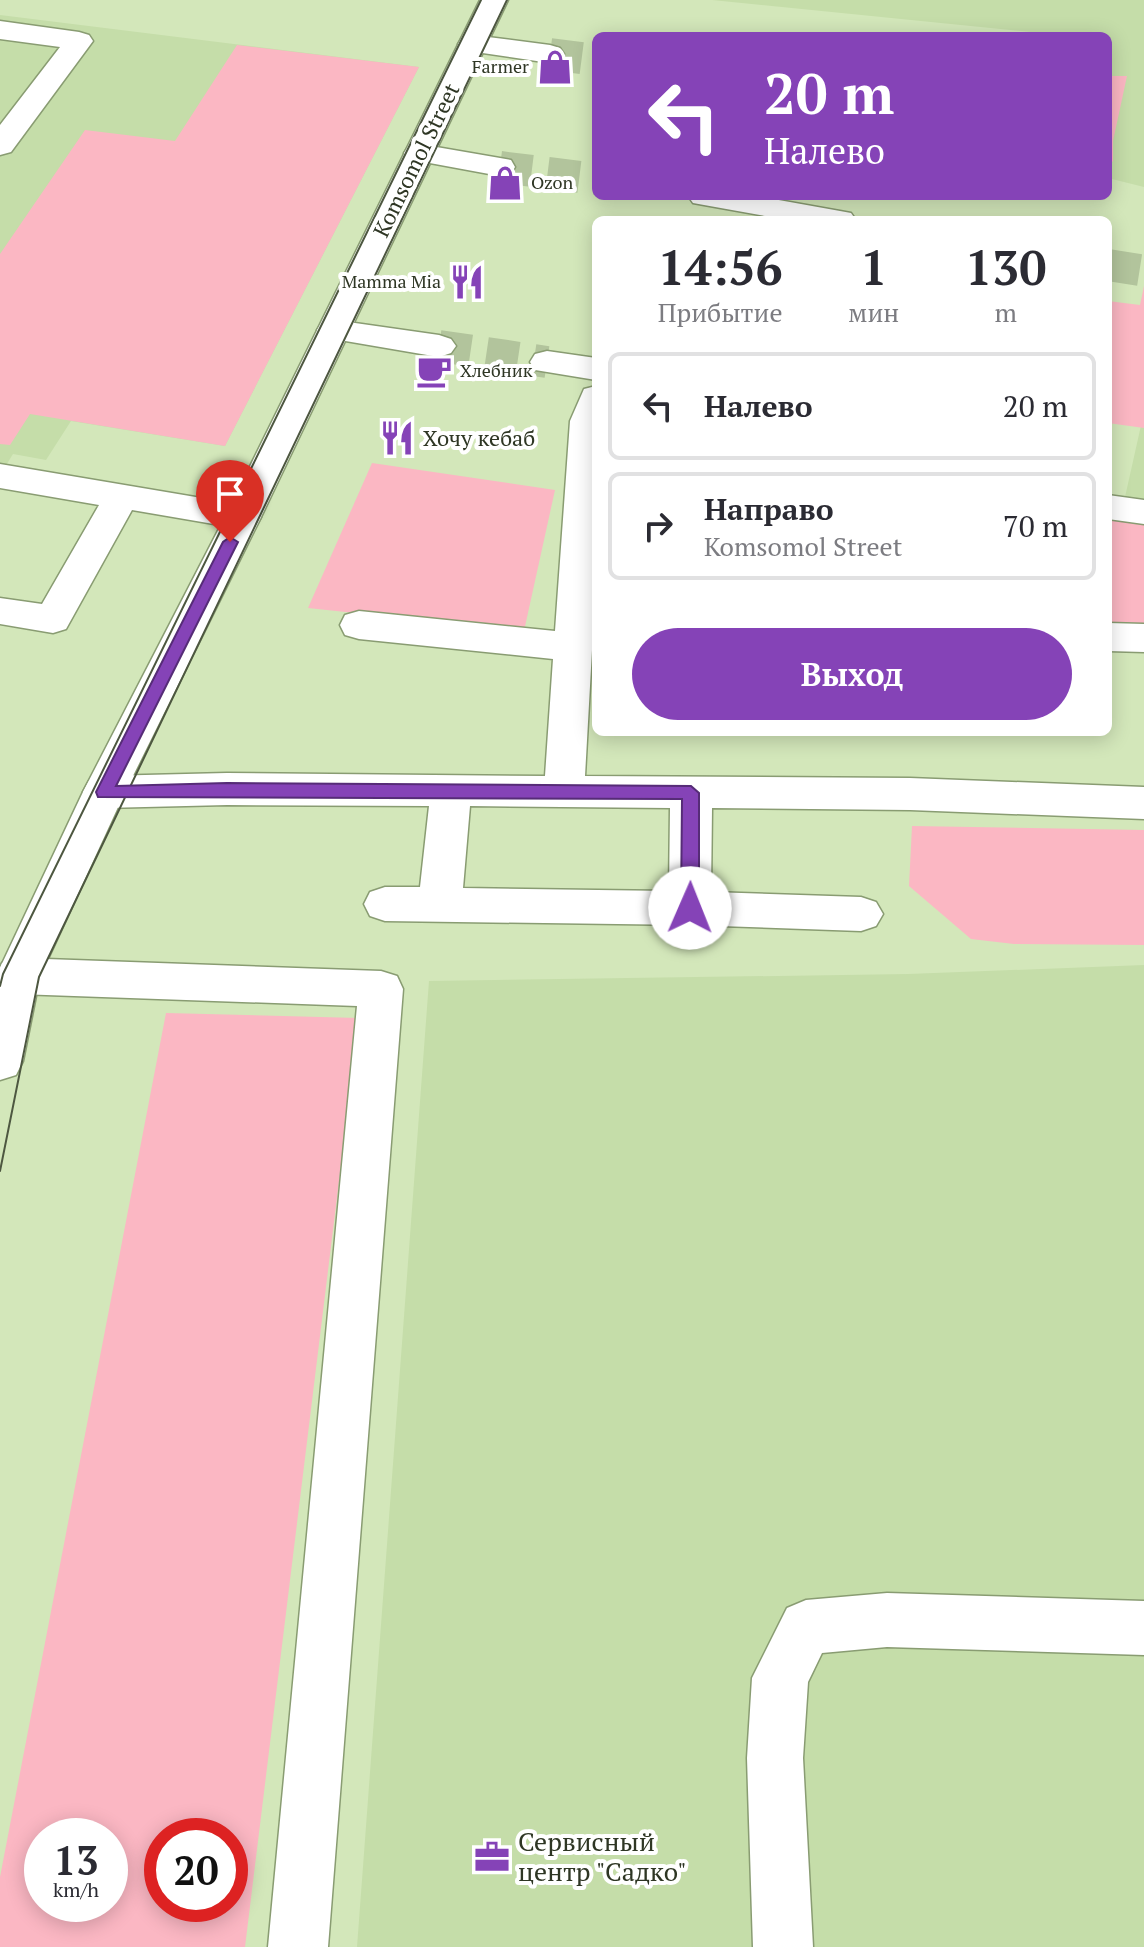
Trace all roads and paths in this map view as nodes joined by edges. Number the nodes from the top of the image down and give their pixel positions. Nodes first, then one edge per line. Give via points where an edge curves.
1 (494, 0) edge
2 (0, 30) edge
3 (472, 44) junction
4 (550, 54) tunnel mouth
5 (0, 146) edge
6 (419, 153) junction
7 (500, 167) tunnel mouth
8 (713, 200) edge
9 (736, 211) edge
10 (794, 216) edge
11 (334, 330) junction
12 (439, 346) tunnel mouth
13 (547, 362) tunnel mouth
14 (592, 368) edge
15 (592, 431) edge
16 (0, 476) edge
17 (121, 497) junction
18 (1112, 508) edge
19 (1144, 512) edge
20 (243, 517) junction
21 (0, 611) edge
22 (359, 625) dead end
23 (580, 634) edge
24 (1112, 637) edge
25 (1144, 638) edge
26 (451, 791) junction
27 (104, 792) junction
28 (564, 792) junction
29 (691, 793) junction
30 (1144, 803) edge
31 (385, 904) dead end
32 (440, 905) junction
33 (690, 908) junction
34 (861, 914) dead end
35 (18, 976) junction
36 (0, 1061) edge
37 (1144, 1628) edge
38 (298, 1947) edge
39 (783, 1947) edge

1 - 3 main road, Komsomol Street
2 - 5 main road via 79,41
3 - 4 main road
3 - 6 main road, Komsomol Street
6 - 7 main road
6 - 11 main road, Komsomol Street
8 - 9 main road
9 - 10 main road
11 - 12 main road
11 - 20 main road, Komsomol Street
13 - 14 main road
15 - 23 main road
16 - 17 main road
17 - 20 main road
17 - 21 main road via 53,619
18 - 19 main road
20 - 27 main road, Komsomol Street
22 - 23 main road
23 - 28 main road
24 - 25 main road
26 - 27 main road
26 - 28 main road
26 - 32 main road
27 - 35 main road, Komsomol Street
28 - 29 main road
29 - 30 main road
29 - 33 main road
31 - 32 main road
32 - 33 main road
33 - 34 main road
35 - 36 main road, Komsomol Street
35 - 38 main road via 381,989
37 - 39 main road via 887,1620 806,1627 780,1678 775,1758

